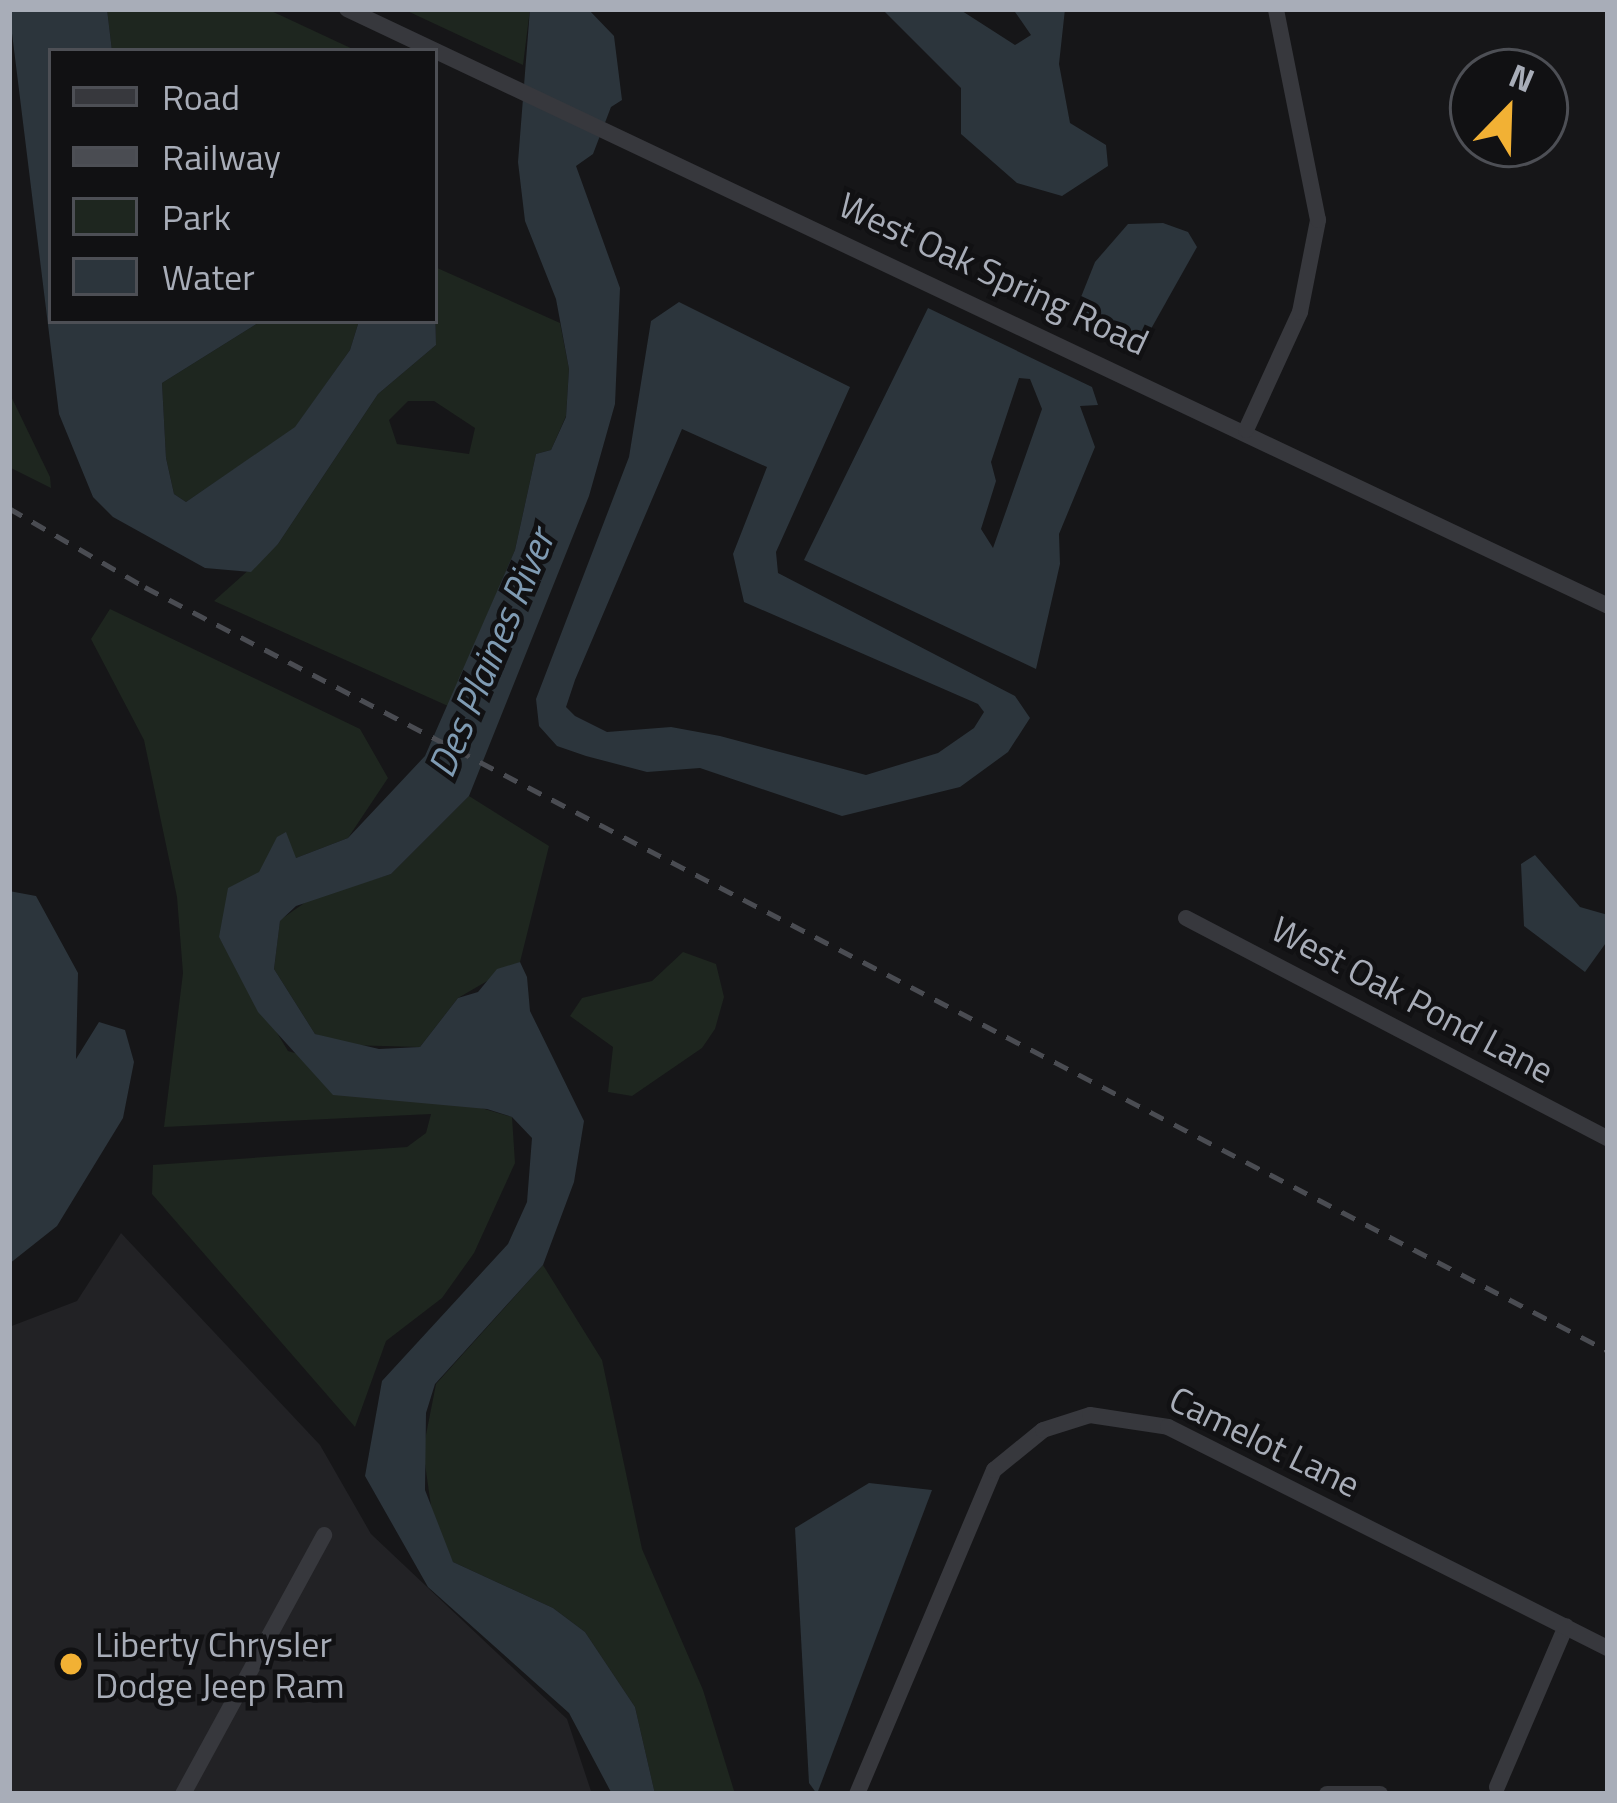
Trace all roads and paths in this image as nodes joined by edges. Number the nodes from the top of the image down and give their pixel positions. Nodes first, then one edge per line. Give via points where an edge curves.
1 (347, 9) edge
2 (1276, 9) edge
3 (430, 48) edge
4 (438, 52) edge
5 (1246, 430) junction
6 (1608, 606) edge
7 (1186, 918) dead end
8 (1608, 1139) edge
9 (324, 1535) dead end
10 (1566, 1625) junction
11 (1608, 1648) edge
12 (1497, 1787) dead end
13 (183, 1794) edge
14 (856, 1794) edge
15 (1327, 1794) edge
16 (1380, 1794) edge

1 - 3 street, West Oak Spring Road
2 - 5 street via 1318,220 1300,311
4 - 5 street, West Oak Spring Road
5 - 6 street, West Oak Spring Road
7 - 8 street, West Oak Pond Lane
9 - 13 street
10 - 11 street, Camelot Lane
10 - 12 street
10 - 14 street, Camelot Lane via 1168,1427 1115,1413 1067,1420 1016,1448 981,1492
15 - 16 street

